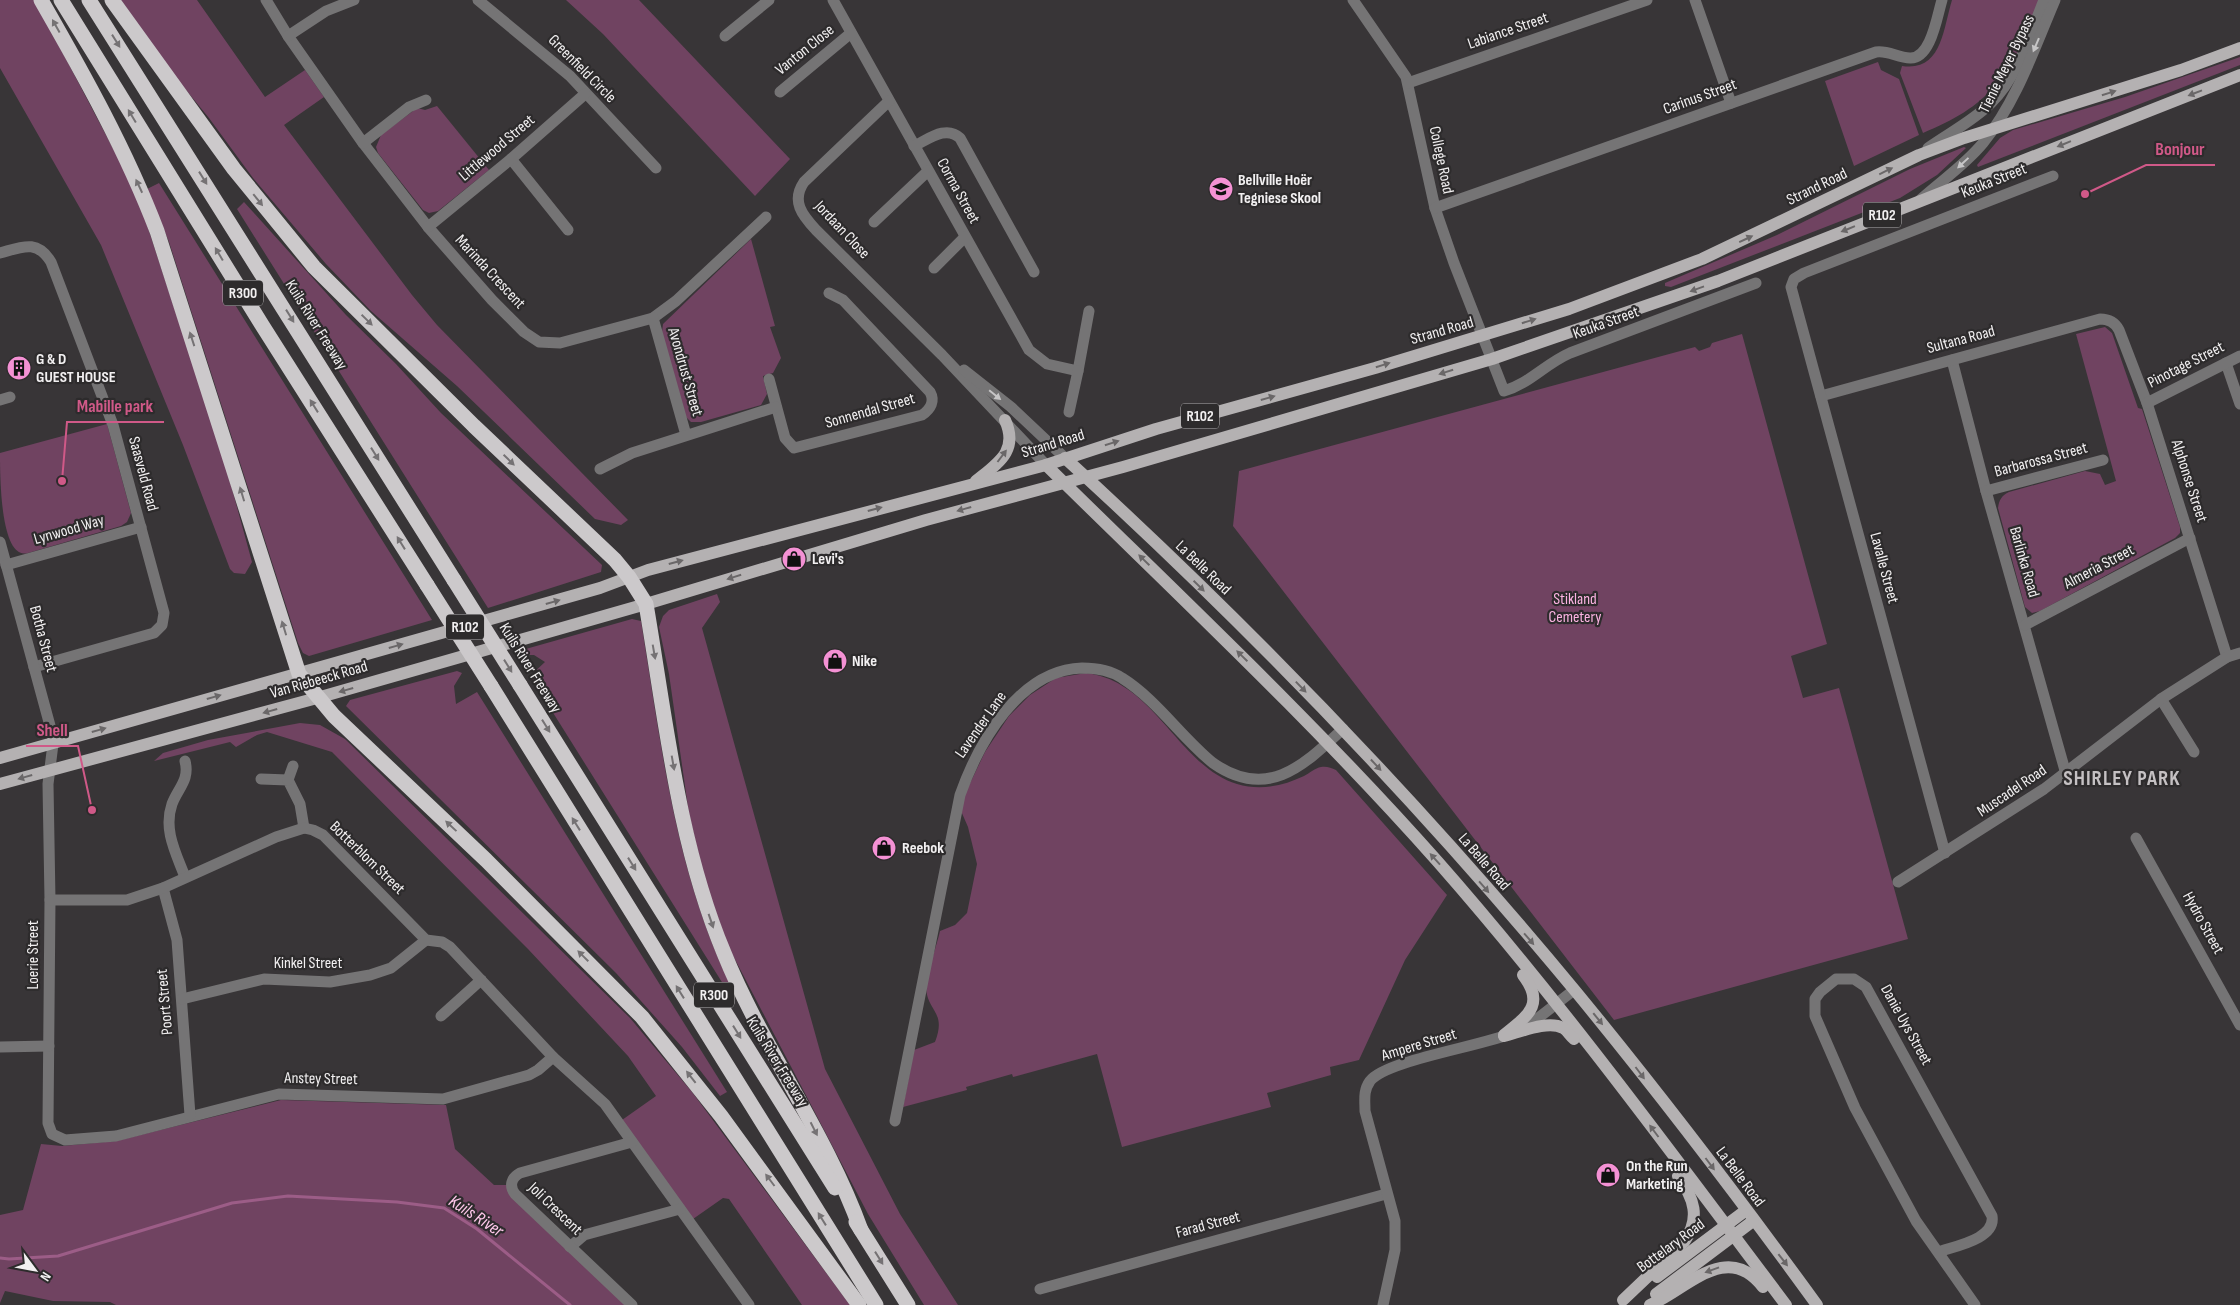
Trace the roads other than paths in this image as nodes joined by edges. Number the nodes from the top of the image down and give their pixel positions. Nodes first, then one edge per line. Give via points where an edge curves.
1 (41, 0) edge
2 (61, 0) edge
3 (90, 0) edge
4 (112, 0) edge
5 (266, 0) edge
6 (354, 0) edge
7 (478, 0) edge
8 (770, 0) edge
9 (832, 0) edge
10 (1352, 0) edge
11 (1647, 0) edge
12 (1695, 0) edge
13 (1942, 0) edge
14 (2044, 0) edge
15 (2056, 0) edge
16 (851, 33) junction
17 (288, 36) junction
18 (725, 36) dead end
19 (2240, 48) edge
20 (2240, 75) edge
21 (1408, 82) junction
22 (780, 92) dead end
23 (586, 94) junction
24 (426, 100) dead end
25 (889, 101) junction
26 (1731, 103) junction
27 (1995, 126) junction
28 (363, 142) junction
29 (914, 146) junction
30 (1919, 156) junction
31 (511, 159) junction
32 (656, 168) dead end
33 (928, 171) junction
34 (2052, 176) dead end
35 (1919, 201) junction
36 (1435, 208) junction
37 (766, 217) dead end
38 (874, 222) dead end
39 (428, 227) junction
40 (568, 230) dead end
41 (966, 237) junction
42 (0, 253) edge
43 (934, 268) dead end
44 (1034, 272) dead end
45 (1756, 283) dead end
46 (1791, 292) joint
47 (829, 293) dead end
48 (1089, 310) dead end
49 (653, 318) junction
50 (2110, 320) joint
51 (1483, 336) junction
52 (942, 355) junction
53 (2240, 356) edge
54 (1492, 359) junction
55 (1952, 360) junction
56 (2226, 363) junction
57 (1078, 371) junction
58 (769, 379) dead end
59 (1821, 396) junction
60 (2147, 403) junction
61 (2240, 404) edge
62 (776, 407) junction
63 (1069, 412) dead end
64 (1005, 420) junction
65 (686, 435) junction
66 (1065, 458) junction
67 (2103, 460) dead end
68 (1046, 465) junction
69 (600, 469) dead end
70 (1086, 476) junction
71 (1064, 482) junction
72 (974, 483) junction
73 (1986, 491) junction
74 (141, 527) junction
75 (2190, 538) junction
76 (0, 542) edge
77 (6, 565) junction
78 (629, 577) junction
79 (646, 604) junction
80 (2024, 625) junction
81 (2240, 653) edge
82 (2227, 657) junction
83 (34, 667) junction
84 (299, 674) junction
85 (317, 698) junction
86 (2161, 699) junction
87 (1343, 730) junction
88 (1328, 743) junction
89 (52, 744) junction
90 (2194, 752) dead end
91 (0, 758) edge
92 (186, 761) dead end
93 (293, 766) dead end
94 (50, 770) junction
95 (2066, 774) junction
96 (261, 779) dead end
97 (288, 780) junction
98 (0, 784) edge
99 (304, 828) junction
100 (2136, 838) dead end
101 (1945, 853) junction
102 (185, 877) junction
103 (1898, 882) dead end
104 (163, 888) junction
105 (50, 900) junction
106 (426, 940) junction
107 (1518, 957) junction
108 (481, 980) junction
109 (1574, 990) junction
110 (182, 999) junction
111 (1556, 1004) junction
112 (441, 1016) dead end
113 (2240, 1024) edge
114 (1502, 1037) junction
115 (49, 1046) junction
116 (0, 1047) edge
117 (1594, 1054) junction
118 (553, 1057) junction
119 (190, 1115) junction
120 (895, 1121) dead end
121 (55, 1137) joint
122 (632, 1142) junction
123 (1669, 1152) junction
124 (1386, 1194) junction
125 (680, 1209) junction
126 (1749, 1216) junction
127 (861, 1230) junction
128 (1730, 1230) junction
129 (570, 1247) junction
130 (1938, 1252) junction
131 (1040, 1289) dead end
132 (1619, 1302) edge
133 (632, 1305) edge
134 (748, 1305) edge
135 (859, 1305) edge
136 (876, 1305) edge
137 (908, 1305) edge
138 (1383, 1305) edge
139 (1642, 1305) edge
140 (1650, 1305) edge
141 (1777, 1305) edge
142 (1786, 1305) edge
143 (1817, 1305) edge
144 (1975, 1305) edge

84 -> 1 highway via 157,231 109,123
136 -> 2 highway, R300, bridge
3 -> 127 highway, Kuils River Freeway / R300, bridge
4 -> 78 highway via 234,169 314,267
5 - 17 street, Marinda Crescent
6 - 17 street via 326,11
7 - 23 street, Greenfield Circle via 551,59
8 - 18 street
9 - 16 street, Corma Street
10 - 21 street, College Road via 1404,71
11 - 21 street, Labiance Street
12 - 26 street
13 - 26 street, Carinus Street via 1928,47 1920,56 1910,58 1876,52
14 - 30 street, Tienie Meyer Bypass via 2000,94 1976,116
15 -> 27 street, Tienie Meyer Bypass via 2007,110
16 - 22 street, Vanton Close
16 - 25 street, Corma Street
17 - 28 street, Marinda Crescent
27 -> 19 main road, Strand Road / R102 via 2084,101
20 -> 35 main road, R102
21 - 36 street, College Road
23 - 31 street, Littlewood Street
23 - 32 street, Greenfield Circle
24 - 28 street via 409,107
25 - 29 street, Corma Street
25 - 52 street, Jordaan Close via 804,182 798,195 799,206 816,230
26 - 36 street, Carinus Street
27 - 30 main road, Strand Road / R102
27 -> 35 street, Tienie Meyer Bypass via 1966,162
28 - 39 street, Marinda Crescent
29 - 33 street, Corma Street
29 - 44 street via 946,132 960,138
51 -> 30 main road, Strand Road / R102 via 1569,309 1702,259
31 - 39 street, Littlewood Street
31 - 40 street
33 - 38 street
33 - 41 street, Corma Street
34 - 46 street, Keuka Street via 1804,273 1794,279
35 -> 54 main road, R102 via 1664,301
36 - 51 street, College Road
37 - 49 street, Marinda Crescent via 676,301
39 - 49 street, Marinda Crescent via 492,300 524,332 539,342 560,343
41 - 43 street
41 - 57 street, Corma Street via 1028,350 1042,362
42 - 74 street, Saasveld Road via 36,247 45,252 51,262 113,425
45 - 54 street, Keuka Street via 1553,360 1526,382 1504,391
46 - 59 street, Lavalle Street
47 - 62 street, Sonnendal Street via 844,300 930,392 931,407 922,415 799,448 790,446 785,438
48 - 57 street
49 - 65 street, Avondrust Street
50 - 55 street, Sultana Road via 2100,319
50 - 60 street, Alphonse Street via 2119,330
51 - 54 street, College Road
66 -> 51 main road, Strand Road / R102
52 - 64 street, Jordaan Close
52 -> 66 street, Jordaan Close via 1010,407
53 - 56 street, Pinotage Street
54 -> 70 main road, R102
55 - 59 street, Sultana Road
55 - 73 street, Barlinka Road
56 - 60 street, Pinotage Street
56 - 61 street
57 - 63 street
58 - 62 street, Sonnendal Street
59 - 101 street, Lavalle Street
60 - 75 street, Alphonse Street
62 - 65 street
64 - 68 street, Jordaan Close
72 -> 64 main road via 1007,452 1010,442
65 - 69 street via 632,453
66 - 68 main road, Strand Road / R102
66 - 70 main road, La Belle Road
67 - 73 street, Barbarossa Street
68 - 71 main road
68 - 72 main road, Strand Road / R102
70 - 71 main road, R102
70 -> 87 main road, La Belle Road
71 -> 79 main road, R102
88 -> 71 main road
78 -> 72 main road, Strand Road / R102
73 - 80 street, Barlinka Road
74 - 77 street, Lynwood Way
74 - 83 street, Saasveld Road via 164,613 158,629 116,645
75 - 80 street, Almeria Street
75 - 82 street, Alphonse Street
76 - 77 street, Botha Street
77 - 83 street, Botha Street
78 - 79 highway
84 -> 78 main road, Van Riebeeck Road / R102
79 -> 85 main road, Van Riebeeck Road / R102
79 -> 127 highway via 689,846 712,924 755,1017 849,1197
80 - 95 street, Barlinka Road
81 - 82 street, Muscadel Road
82 - 86 street, Muscadel Road
83 - 89 street, Botha Street
84 - 85 highway
89 -> 84 main road, Van Riebeeck Road / R102
85 -> 94 main road, Van Riebeeck Road / R102
135 -> 85 highway via 783,1198 642,1017 486,860
86 - 90 street
86 - 95 street, Muscadel Road
87 - 88 street, Lavender Lane
87 -> 109 main road, La Belle Road via 1448,844
107 -> 88 main road via 1434,858
88 - 120 street, Lavender Lane via 1290,773 1275,778 1248,779 1224,771 1213,763 1131,684 1114,673 1090,668 1064,670 1040,681 1023,694 1006,712 974,762 960,794
89 - 91 main road, Van Riebeeck Road / R102
89 - 94 street, Botha Street
92 - 102 street via 188,775 172,806 169,825 170,839
93 - 97 street
94 -> 98 main road, Van Riebeeck Road / R102
94 - 105 street, Loerie Street
95 - 101 street, Muscadel Road
96 - 97 street
97 - 99 street via 300,804
99 - 102 street, Botterblom Street
99 - 106 street, Botterblom Street via 329,840
100 - 113 street, Hydro Street
101 - 103 street, Muscadel Road
102 - 104 street, Botterblom Street
104 - 105 street, Botterblom Street via 120,901
104 - 110 street, Poort Street via 176,940
105 - 115 street, Loerie Street
106 - 108 street, Botterblom Street via 446,944
106 - 110 street, Kinkel Street via 391,968 370,975 330,982 258,980
107 - 111 main road
107 - 114 main road via 1522,974 1534,992 1533,1007
108 - 112 street
108 - 118 street, Botterblom Street
109 - 111 street, Ampere Street
109 -> 126 main road, La Belle Road
110 - 119 street, Poort Street
111 - 114 street, Ampere Street via 1526,1027
111 - 117 main road
114 - 117 main road via 1558,1026
114 - 124 street, Ampere Street via 1389,1068 1369,1083 1364,1095 1365,1111
115 - 116 street
115 - 121 street, Loerie Street via 48,1123
123 -> 117 main road
118 - 119 street, Anstey Street via 528,1075 443,1099 279,1094
118 - 122 street via 601,1100
119 - 121 street, Anstey Street via 116,1136 65,1140
122 - 125 street
122 - 129 street, Joli Crescent via 520,1173 513,1178 511,1186 515,1194
123 - 128 main road
123 - 132 main road via 1674,1171 1694,1201 1694,1222 1684,1242
124 - 131 street, Farad Street
124 - 138 street, Ampere Street via 1396,1234
125 - 129 street via 584,1235
125 - 134 street
126 - 128 main road, Bottelary Road
126 -> 143 main road, La Belle Road
127 -> 137 highway, Kuils River Freeway / R300
128 - 132 main road, Bottelary Road
128 - 139 main road, Bottelary Road
128 - 142 main road
129 - 133 street, Joli Crescent
130 - 130 street, Danie Uys Street via 1911,1212 1855,1108 1823,1039 1815,1016 1816,999 1836,979 1854,979 1866,987 1992,1216 1993,1222 1988,1231
130 - 144 street, Danie Uys Street
141 -> 140 main road via 1752,1275 1724,1267 1712,1269

